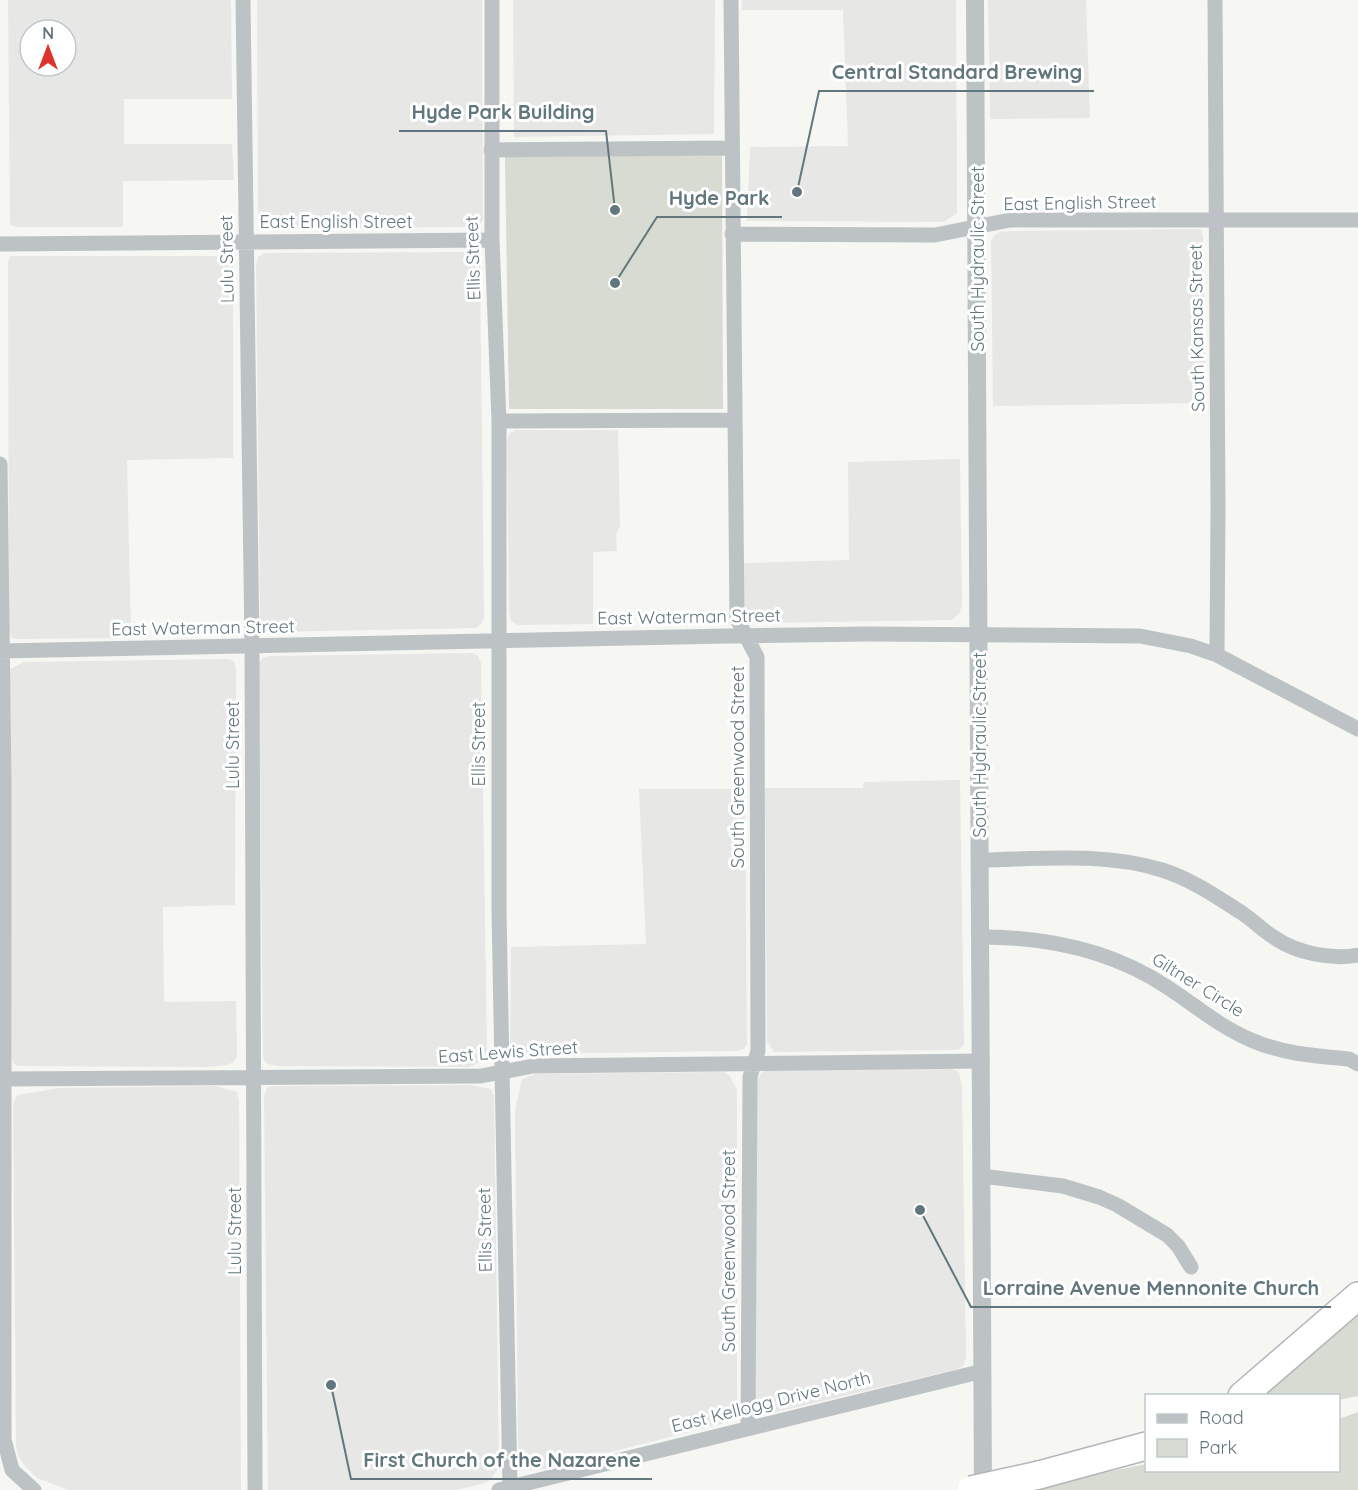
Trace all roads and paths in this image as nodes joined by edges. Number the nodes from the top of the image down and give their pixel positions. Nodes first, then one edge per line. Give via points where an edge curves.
1 (243, 0) edge
2 (492, 0) edge
3 (731, 0) edge
4 (975, 0) edge
5 (1215, 0) edge
6 (732, 148) junction
7 (491, 150) junction
8 (1358, 220) edge
9 (1215, 222) junction
10 (978, 227) junction
11 (732, 234) junction
12 (492, 240) junction
13 (246, 242) junction
14 (0, 244) edge
15 (734, 420) junction
16 (499, 421) junction
17 (0, 464) edge
18 (980, 635) junction
19 (746, 636) junction
20 (499, 641) junction
21 (252, 647) junction
22 (2, 651) edge
23 (1217, 656) junction
24 (1358, 729) edge
25 (981, 860) junction
26 (981, 937) junction
27 (1358, 955) edge
28 (982, 1061) junction
29 (755, 1062) junction
30 (1358, 1064) edge
31 (502, 1072) junction
32 (254, 1078) junction
33 (2, 1079) edge
34 (982, 1176) junction
35 (1191, 1267) dead end
36 (1358, 1296) edge
37 (983, 1371) junction
38 (1243, 1394) edge
39 (748, 1428) junction
40 (1145, 1446) edge
41 (504, 1489) edge
42 (34, 1490) edge
43 (255, 1490) edge
44 (971, 1490) edge
45 (983, 1490) edge

1 - 13 street, Lulu Street
2 - 7 street, Ellis Street
3 - 6 street, South Greenwood Street
4 - 10 street, South Hydraulic Street
5 - 9 street, South Kansas Street
6 - 7 street
6 - 11 street, South Greenwood Street
7 - 12 street, Ellis Street
8 - 9 street, East English Street
9 - 10 street, East English Street via 1010,220
9 - 23 street, South Kansas Street
10 - 11 street, East English Street via 935,235
10 - 18 street, South Hydraulic Street
11 - 15 street, South Greenwood Street
12 - 13 street, East English Street
12 - 16 street, Ellis Street
13 - 14 street, East English Street
13 - 21 street, Lulu Street
15 - 16 street
15 - 19 street, South Greenwood Street via 737,619
16 - 20 street, Ellis Street
17 - 22 street
18 - 19 street, East Waterman Street
18 - 23 street, East Waterman Street via 1140,636 1191,646
18 - 25 street, South Hydraulic Street
19 - 20 street, East Waterman Street
19 - 29 street, South Greenwood Street via 757,657
20 - 21 street, East Waterman Street
20 - 31 street, Ellis Street
21 - 22 street, East Waterman Street
21 - 32 street, Lulu Street
22 - 33 street
23 - 24 street, East Waterman Street
25 - 26 street, South Hydraulic Street
25 - 27 street via 1090,858 1131,862 1189,881 1292,947 1333,956
26 - 28 street, South Hydraulic Street
26 - 30 street, Giltner Circle via 1034,939 1090,951 1149,976 1217,1023 1251,1040 1287,1052 1349,1059
28 - 29 street, East Lewis Street
28 - 34 street, South Hydraulic Street
29 - 31 street, East Lewis Street via 533,1066
29 - 39 street, South Greenwood Street via 750,1077
31 - 32 street, East Lewis Street via 481,1076
31 - 41 street, Ellis Street
32 - 33 street, East Lewis Street
32 - 43 street, Lulu Street
33 - 42 street via 4,1439 12,1470
34 - 35 street via 1063,1186 1099,1197 1167,1235
34 - 37 street, South Hydraulic Street
36 - 38 highway
37 - 39 street, East Kellogg Drive North
37 - 45 street, South Hydraulic Street
39 - 41 street, East Kellogg Drive North
40 - 44 highway, bridge

